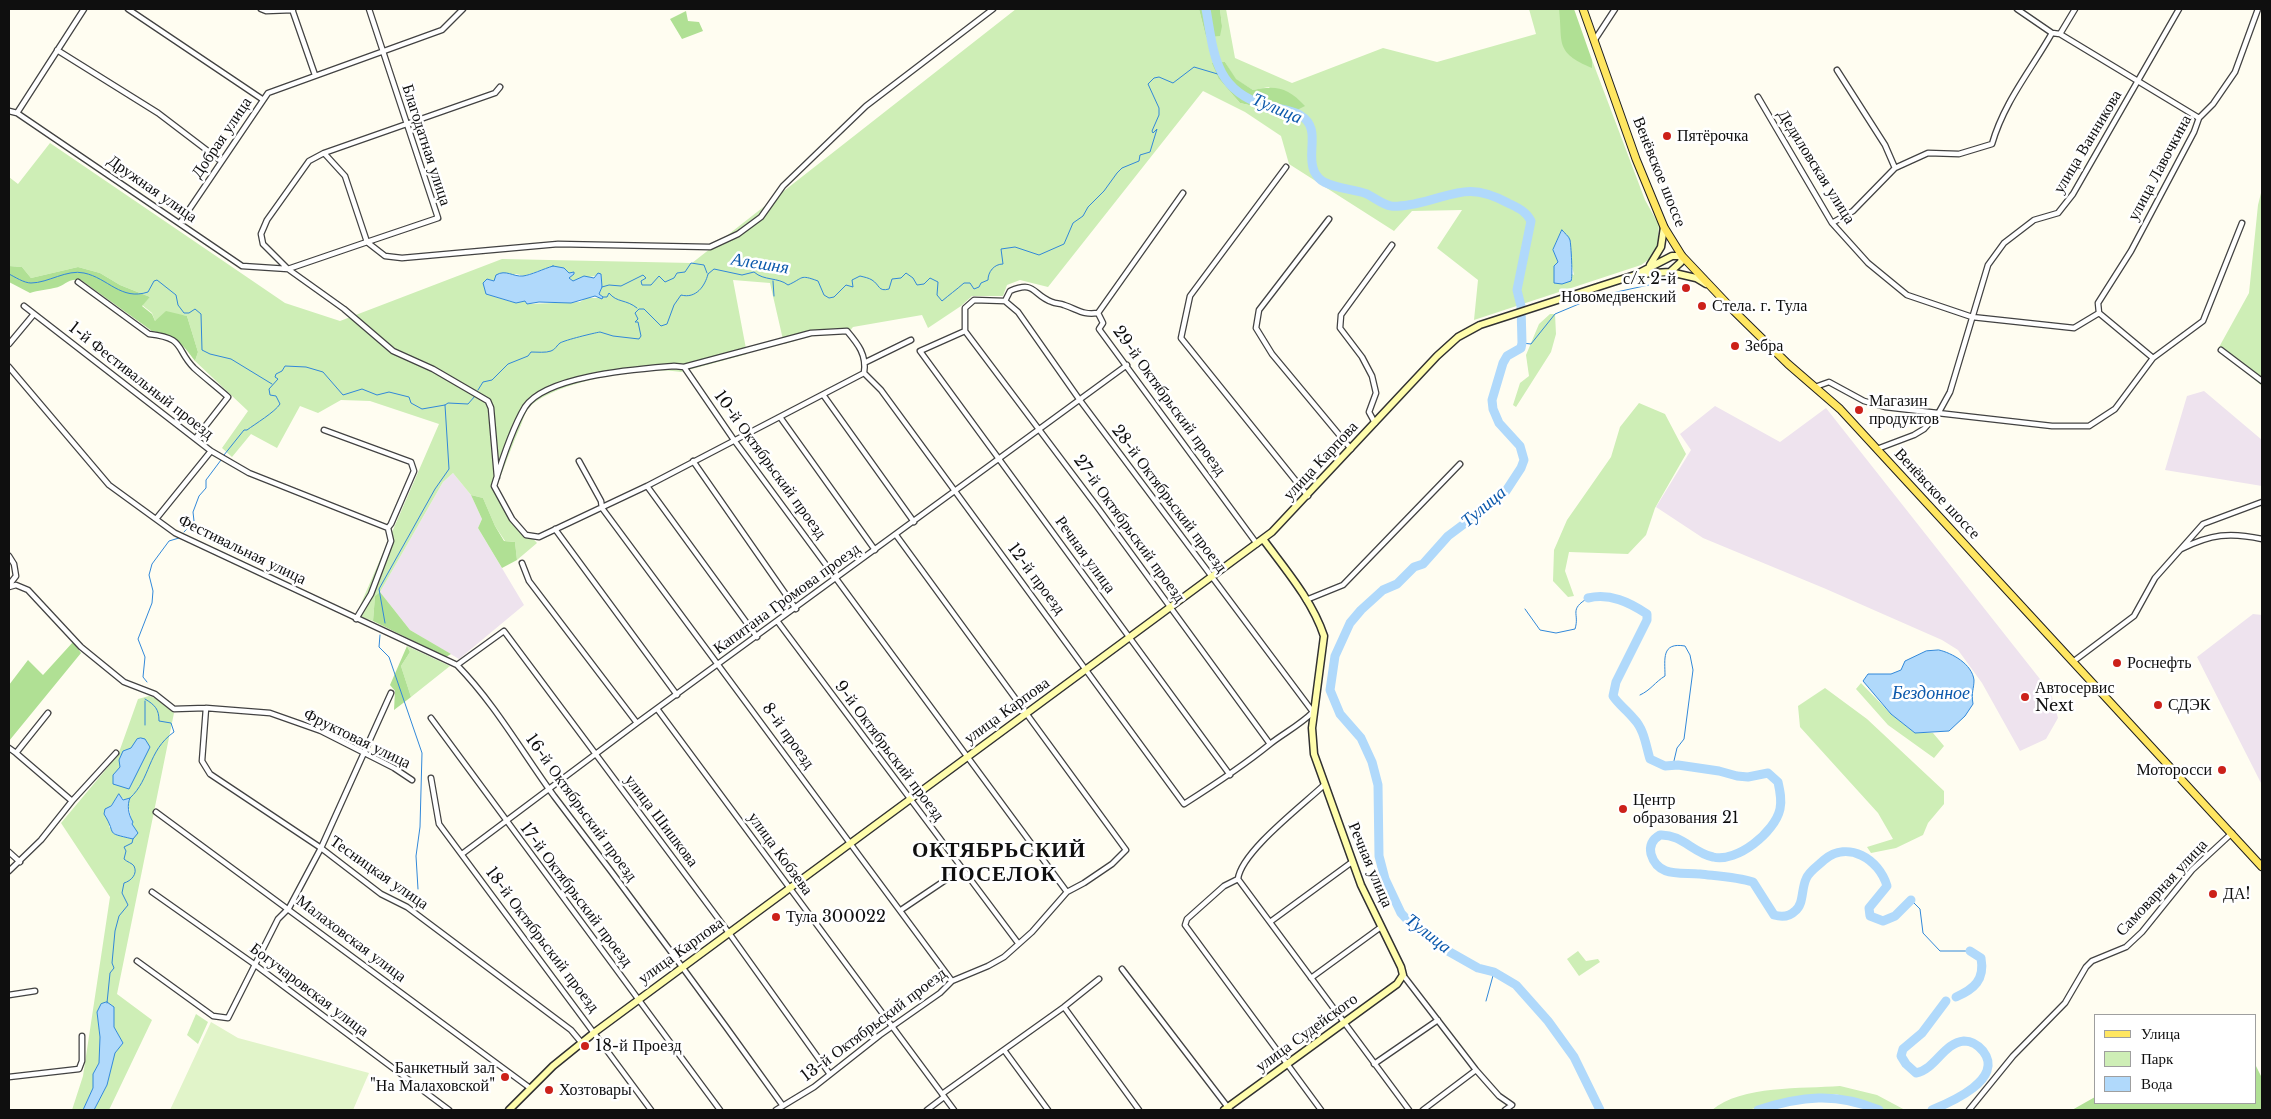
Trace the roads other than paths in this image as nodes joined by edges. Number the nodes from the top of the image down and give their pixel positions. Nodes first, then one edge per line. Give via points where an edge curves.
1 (84, 9) edge
2 (128, 9) edge
3 (261, 9) edge
4 (292, 9) edge
5 (369, 9) edge
6 (463, 9) edge
7 (993, 9) edge
8 (1583, 9) edge
9 (1615, 9) edge
10 (2017, 9) edge
11 (2075, 9) edge
12 (2179, 9) edge
13 (2258, 9) edge
14 (2052, 33) junction
15 (2060, 34) junction
16 (1594, 42) junction
17 (57, 50) junction
18 (383, 52) junction
19 (1837, 70) dead end
20 (315, 75) junction
21 (2138, 81) junction
22 (500, 87) dead end
23 (1758, 97) dead end
24 (262, 99) junction
25 (9, 111) edge
26 (17, 113) junction
27 (2199, 118) junction
28 (406, 126) junction
29 (324, 153) junction
30 (221, 161) junction
31 (1286, 167) dead end
32 (1895, 168) junction
33 (1183, 193) dead end
34 (1329, 219) dead end
35 (180, 223) junction
36 (1832, 223) junction
37 (2242, 223) dead end
38 (1664, 227) junction
39 (366, 242) junction
40 (1392, 245) dead end
41 (1682, 256) junction
42 (1646, 268) junction
43 (288, 269) junction
44 (1670, 272) junction
45 (1638, 274) junction
46 (78, 282) dead end
47 (1714, 290) junction
48 (1005, 301) junction
49 (24, 306) dead end
50 (1098, 313) junction
51 (2099, 313) junction
52 (34, 314) junction
53 (1972, 316) junction
54 (965, 331) junction
55 (911, 340) dead end
56 (9, 344) edge
57 (2222, 350) dead end
58 (2153, 358) junction
59 (866, 362) junction
60 (1127, 366) junction
61 (9, 367) edge
62 (684, 367) junction
63 (864, 373) junction
64 (2262, 381) edge
65 (1815, 386) junction
66 (824, 396) junction
67 (1079, 399) junction
68 (1939, 412) junction
69 (780, 417) junction
70 (1374, 423) junction
71 (1038, 429) junction
72 (324, 430) dead end
73 (196, 438) junction
74 (734, 440) junction
75 (1351, 449) junction
76 (1877, 449) junction
77 (211, 451) junction
78 (997, 459) junction
79 (578, 461) dead end
80 (693, 461) junction
81 (1460, 464) dead end
82 (497, 477) junction
83 (647, 486) junction
84 (955, 491) junction
85 (1308, 496) junction
86 (2262, 502) edge
87 (602, 508) junction
88 (156, 519) junction
89 (914, 522) junction
90 (388, 528) junction
91 (555, 530) junction
92 (896, 535) junction
93 (2262, 539) edge
94 (1260, 542) junction
95 (876, 550) junction
96 (2178, 551) junction
97 (9, 556) edge
98 (522, 563) dead end
99 (1212, 576) junction
100 (838, 578) junction
101 (9, 586) edge
102 (1306, 600) junction
103 (1170, 607) junction
104 (796, 609) junction
105 (356, 619) junction
106 (778, 622) junction
107 (757, 637) junction
108 (1129, 638) junction
109 (2074, 661) junction
110 (719, 663) junction
111 (457, 665) junction
112 (1087, 669) junction
113 (391, 693) dead end
114 (677, 695) junction
115 (206, 708) junction
116 (658, 710) junction
117 (1027, 712) junction
118 (1313, 712) junction
119 (48, 713) dead end
120 (431, 718) dead end
121 (638, 723) junction
122 (1270, 744) junction
123 (9, 748) edge
124 (16, 753) junction
125 (116, 753) dead end
126 (364, 753) junction
127 (596, 755) junction
128 (967, 757) junction
129 (1230, 775) junction
130 (431, 778) dead end
131 (412, 780) dead end
132 (1324, 785) junction
133 (550, 790) junction
134 (910, 800) junction
135 (72, 801) junction
136 (156, 812) dead end
137 (506, 822) junction
138 (2232, 832) junction
139 (851, 842) junction
140 (321, 848) junction
141 (9, 852) edge
142 (462, 854) junction
143 (20, 862) junction
144 (1352, 862) junction
145 (2262, 867) edge
146 (9, 871) edge
147 (950, 877) dead end
148 (1238, 879) junction
149 (790, 888) junction
150 (152, 892) dead end
151 (1067, 892) junction
152 (289, 908) junction
153 (901, 910) junction
154 (1270, 922) junction
155 (1381, 927) junction
156 (729, 933) junction
157 (1018, 943) junction
158 (137, 961) dead end
159 (254, 964) junction
160 (683, 966) junction
161 (1122, 969) dead end
162 (1403, 975) junction
163 (1311, 978) junction
164 (1099, 979) dead end
165 (952, 980) junction
166 (35, 991) dead end
167 (9, 995) edge
168 (638, 999) junction
169 (1064, 1007) junction
170 (1438, 1020) junction
171 (1344, 1023) junction
172 (892, 1028) junction
173 (595, 1032) junction
174 (82, 1036) dead end
175 (581, 1042) junction
176 (1004, 1050) junction
177 (1288, 1064) junction
178 (1374, 1064) junction
179 (1476, 1070) junction
180 (829, 1073) junction
181 (9, 1077) edge
182 (530, 1088) junction
183 (943, 1096) junction
184 (783, 1106) junction
185 (1227, 1109) edge
186 (448, 1110) edge
187 (510, 1110) edge
188 (652, 1110) edge
189 (720, 1110) edge
190 (776, 1110) edge
191 (927, 1110) edge
192 (954, 1110) edge
193 (1048, 1110) edge
194 (1139, 1110) edge
195 (1321, 1110) edge
196 (1409, 1110) edge
197 (1423, 1110) edge
198 (1505, 1110) edge
199 (1969, 1110) edge

1 - 17 street
2 - 24 street
3 - 4 street
4 - 20 street
5 - 18 street, Благодатная улица
6 - 18 street, Добрая улица via 442,30
7 - 39 street via 866,106 783,186 761,217 738,234 710,246 558,244 402,258 385,256
8 - 16 main road, Венёвское шоссе
9 - 16 street
10 - 14 street
11 - 15 street
12 - 21 street, улица Ванникова
13 - 27 street, улица Лавочкина via 2235,72
14 - 15 street
14 - 32 street via 2018,84 1992,144 1959,154 1928,153
15 - 21 street
16 - 38 main road, Венёвское шоссе
17 - 26 street
17 - 30 street via 158,113
18 - 20 street, Добрая улица
18 - 28 street, Благодатная улица
19 - 32 street
20 - 24 street, Добрая улица via 268,93
21 - 27 street
21 - 53 street, улица Ванникова via 2073,194 2058,213 2034,220 1998,250 1988,265
22 - 28 street via 495,94
23 - 36 street, Дедиловская улица
24 - 30 street, Добрая улица
25 - 26 street, Дружная улица
26 - 35 street, Дружная улица
27 - 51 street, улица Лавочкина via 2131,251 2098,303
28 - 29 street
28 - 39 street, Благодатная улица via 438,218
29 - 39 street via 345,176
29 - 43 street via 309,161 267,220 261,234 263,244
30 - 35 street, Добрая улица
31 - 85 street via 1190,296 1181,338
32 - 36 street via 1853,211
33 - 50 street
34 - 75 street via 1259,310 1256,328 1272,354
35 - 43 street, Дружная улица via 242,266
36 - 53 street, Дедиловская улица via 1868,263 1907,295
37 - 58 street via 2203,321
38 - 41 main road, Венёвское шоссе
38 - 42 main road via 1661,247
39 - 43 street
40 - 70 street via 1341,315 1340,328 1372,376 1376,392 1369,412
41 - 42 main road via 1672,256
41 - 44 main road via 1681,262
41 - 47 main road, Венёвское шоссе
42 - 45 main road
43 - 82 street via 344,309 393,351 433,369 488,401
44 - 45 main road
44 - 47 main road via 1696,278
45 - 70 main road, улица Карпова via 1468,331 1449,345
46 - 73 street via 150,334 180,344 192,366 228,397
47 - 65 main road, Венёвское шоссе via 1765,342
48 - 50 street, 29-й Октябрьский проезд via 1010,290 1020,286 1032,287 1051,302 1086,315
48 - 54 street via 974,300 965,308
48 - 67 street, 28-й Октябрьский проезд via 1018,312
49 - 52 street, 1-й Фестивальный проезд
50 - 60 street, 29-й Октябрьский проезд via 1103,323 1099,329
51 - 53 street, Дедиловская улица via 2074,328
51 - 58 street
52 - 56 street
52 - 73 street, 1-й Фестивальный проезд
53 - 68 street, улица Ванникова via 1950,392
54 - 71 street, 27-й Октябрьский проезд
54 - 78 street, Речная улица via 920,351
55 - 59 street
57 - 64 street
58 - 68 street via 2115,409 2089,426 2052,426
59 - 62 street via 847,331 811,333
59 - 63 street
60 - 67 street, Капитана Громова проезд
60 - 94 street, 29-й Октябрьский проезд
61 - 88 street, Фестивальная улица via 109,485
62 - 74 street, 10-й Октябрьский проезд
62 - 82 street via 612,371 566,383 540,394 526,406
63 - 66 street
63 - 84 street, 12-й проезд via 881,390
65 - 68 street via 1829,382 1878,405
65 - 76 main road, Венёвское шоссе
66 - 69 street
66 - 89 street
67 - 71 street, Капитана Громова проезд
67 - 99 street, 28-й Октябрьский проезд
68 - 76 street, улица Ванникова via 1914,435
69 - 74 street
69 - 95 street
70 - 75 main road, улица Карпова
71 - 78 street, Капитана Громова проезд
71 - 103 street, 27-й Октябрьский проезд
72 - 90 street via 411,462 414,471
73 - 77 street, 1-й Фестивальный проезд
74 - 80 street
74 - 100 street, 10-й Октябрьский проезд
75 - 85 main road, улица Карпова
76 - 109 main road, Венёвское шоссе
77 - 88 street, 1-й Фестивальный проезд
77 - 90 street via 249,473
78 - 84 street, Капитана Громова проезд
78 - 108 street, Речная улица
79 - 87 street, 8-й проезд
80 - 83 street
80 - 104 street
81 - 102 street via 1343,585
82 - 91 street via 494,486 512,519 526,535 539,537
83 - 87 street
83 - 107 street
84 - 89 street, Капитана Громова проезд
84 - 112 street, 12-й проезд
85 - 94 main road, улица Карпова
86 - 96 street via 2203,524
87 - 91 street
87 - 110 street, 8-й проезд
88 - 105 street, Фестивальная улица via 175,533
89 - 92 street, Капитана Громова проезд
90 - 105 street via 391,541 371,594
91 - 114 street
92 - 95 street, Капитана Громова проезд
92 - 117 street
93 - 96 street via 2221,534
94 - 99 main road, улица Карпова
94 - 102 main road, 29-й Октябрьский проезд
95 - 100 street, Капитана Громова проезд
96 - 109 street via 2154,578 2134,616
97 - 101 street via 16,576
98 - 121 street via 529,581
99 - 103 main road, улица Карпова
99 - 118 street, 28-й Октябрьский проезд
100 - 104 street, Капитана Громова проезд
100 - 128 street, 10-й Октябрьский проезд
101 - 115 street, Фруктовая улица via 28,590 81,647 124,682 155,694 174,709
102 - 118 main road, 29-й Октябрьский проезд via 1324,636
103 - 108 main road, улица Карпова
103 - 122 street, 27-й Октябрьский проезд
104 - 106 street, Капитана Громова проезд
105 - 111 street, Фестивальная улица
106 - 107 street, Капитана Громова проезд
106 - 134 street, 9-й Октябрьский проезд
107 - 110 street, Капитана Громова проезд
108 - 112 main road, улица Карпова
108 - 129 street, Речная улица
109 - 138 main road, Венёвское шоссе
110 - 114 street, Капитана Громова проезд
110 - 139 street, 8-й проезд
111 - 127 street, улица Шишкова via 504,631
111 - 133 street, 16-й Октябрьский проезд via 474,683
112 - 117 main road, улица Карпова
112 - 129 street, 12-й проезд via 1184,804
113 - 126 street
114 - 116 street, Капитана Громова проезд
115 - 126 street, Фруктовая улица via 270,713 321,731
115 - 140 street, Тесницкая улица via 202,761 210,774
116 - 121 street, Капитана Громова проезд
116 - 149 street, улица Кобзева
117 - 128 main road, улица Карпова
117 - 151 street, 13-й Октябрьский проезд via 1126,850 1105,869
118 - 122 street
118 - 132 main road, Речная улица via 1314,754
119 - 124 street
120 - 137 street, 17-й Октябрьский проезд
121 - 127 street, Капитана Громова проезд
122 - 129 street
123 - 124 street
124 - 135 street
125 - 135 street
126 - 131 street, Фруктовая улица
126 - 140 street
127 - 133 street, Капитана Громова проезд
127 - 156 street, улица Шишкова
128 - 134 main road, улица Карпова
128 - 151 street, 10-й Октябрьский проезд
130 - 142 street, 18-й Октябрьский проезд via 438,824
132 - 144 main road, Речная улица
132 - 148 street via 1254,850 1239,869
133 - 137 street, Капитана Громова проезд
133 - 160 street, 16-й Октябрьский проезд
134 - 139 main road, улица Карпова
134 - 157 street, 9-й Октябрьский проезд
135 - 143 street
136 - 152 street, Малаховская улица
137 - 142 street, Капитана Громова проезд
137 - 168 street, 17-й Октябрьский проезд
138 - 145 main road, Венёвское шоссе
138 - 199 street, Самоварная улица via 2192,870 2126,947 2092,961 2065,1003 2009,1060
139 - 149 main road, улица Карпова
139 - 153 street, 8-й проезд
140 - 152 street
140 - 175 street, Тесницкая улица via 381,894 407,907 571,1030
141 - 143 street
142 - 173 street, 18-й Октябрьский проезд
143 - 146 street
144 - 154 street
144 - 155 main road, Речная улица
147 - 153 street
148 - 154 street
148 - 177 street via 1224,886 1187,919 1185,925
149 - 156 main road, улица Карпова
149 - 172 street, улица Кобзева
150 - 159 street, Богучаровская улица
151 - 157 street, 13-й Октябрьский проезд
152 - 159 street via 278,919
152 - 182 street, Малаховская улица
153 - 165 street, 8-й проезд
154 - 163 street
155 - 162 main road, Речная улица
155 - 163 street
156 - 160 main road, улица Карпова
156 - 180 street, улица Шишкова
157 - 165 street, 13-й Октябрьский проезд via 1004,957 988,966
158 - 159 street via 214,1016 228,1018
159 - 186 street, Богучаровская улица
160 - 168 main road, улица Карпова
160 - 184 street, 16-й Октябрьский проезд
161 - 185 street
162 - 170 street, Речная улица
162 - 171 main road, улица Судейского via 1398,984
163 - 171 street
164 - 169 street
165 - 172 street, 13-й Октябрьский проезд via 940,993
166 - 167 street
168 - 173 main road, улица Карпова
168 - 189 street, 17-й Октябрьский проезд
169 - 176 street
169 - 194 street
170 - 178 street
170 - 179 street, Речная улица
171 - 177 main road, улица Судейского
171 - 178 street
172 - 180 street, 13-й Октябрьский проезд
172 - 183 street, улица Кобзева
173 - 175 main road, улица Карпова
173 - 188 street, 18-й Октябрьский проезд
174 - 181 street via 79,1069
175 - 182 main road, улица Карпова
176 - 183 street
176 - 193 street
177 - 185 main road, улица Судейского
177 - 195 street
178 - 196 street
179 - 197 street
179 - 198 street, Речная улица via 1499,1096 1512,1105
180 - 184 street, 13-й Октябрьский проезд via 807,1092
182 - 187 main road, улица Карпова
183 - 191 street
183 - 192 street, улица Кобзева
184 - 190 street, 13-й Октябрьский проезд

